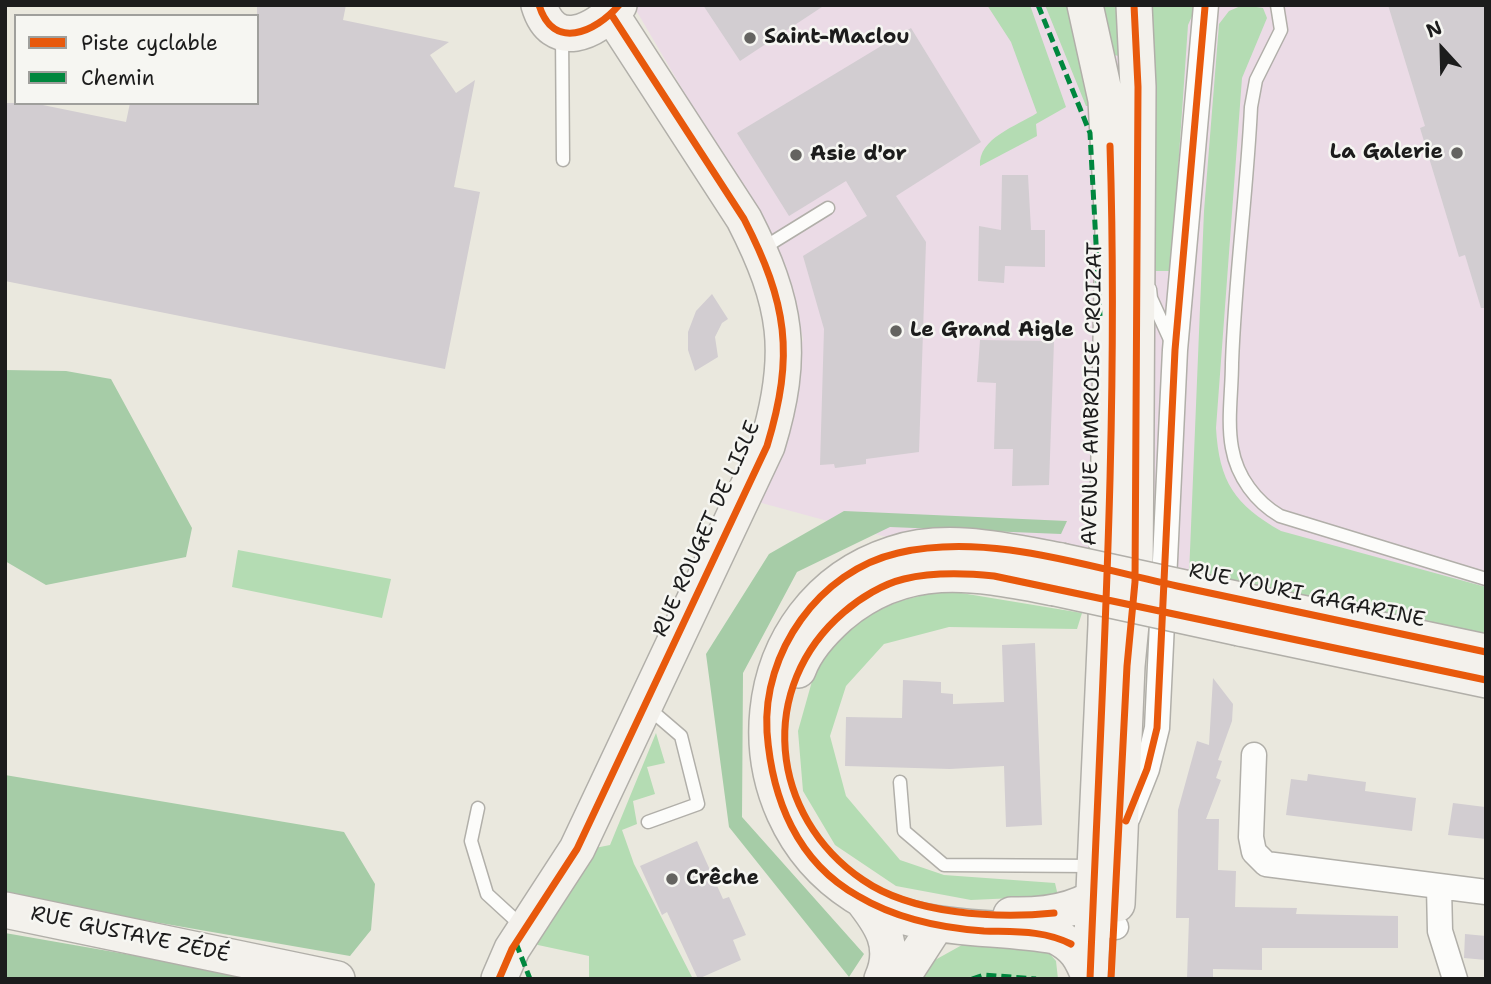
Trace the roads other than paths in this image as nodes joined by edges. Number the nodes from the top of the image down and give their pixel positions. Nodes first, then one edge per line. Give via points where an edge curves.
1 (539, 5) edge
2 (1085, 5) edge
3 (1134, 5) edge
4 (1277, 5) edge
5 (1207, 6) edge
6 (615, 10) edge
7 (562, 34) junction
8 (1138, 87) junction
9 (563, 160) dead end
10 (828, 208) dead end
11 (760, 250) junction
12 (1175, 350) junction
13 (1058, 575) junction
14 (1486, 579) edge
15 (1242, 614) junction
16 (1486, 652) edge
17 (1486, 680) edge
18 (646, 706) junction
19 (1254, 755) dead end
20 (901, 782) dead end
21 (478, 808) dead end
22 (648, 822) dead end
23 (1121, 834) junction
24 (1439, 887) junction
25 (1486, 892) edge
26 (5, 909) edge
27 (1100, 915) junction
28 (909, 918) junction
29 (526, 930) junction
30 (337, 979) edge
31 (499, 979) edge
32 (882, 979) edge
33 (901, 979) edge
34 (1090, 979) edge
35 (1111, 979) edge
36 (1455, 979) edge

1 - 7 street via 546,23
2 - 27 street, AVENUE AMBROISE CROIZAT via 1111,146 1113,316
3 - 8 street, AVENUE AMBROISE CROIZAT
4 - 14 lane via 1281,30 1256,80 1251,107 1234,318 1230,428 1240,471 1250,490 1280,516
5 - 12 street
6 - 7 street via 576,34
6 - 11 street, RUE ROUGET DE LISLE
7 - 9 lane
8 - 12 lane via 1151,298
8 - 23 street, AVENUE AMBROISE CROIZAT via 1135,582
10 - 11 lane
11 - 18 street, RUE ROUGET DE LISLE via 782,314 784,371 778,410 767,446
12 - 23 street via 1157,728 1147,769
13 - 15 street, RUE YOURI GAGARINE, bridge
13 - 28 street, RUE YOURI GAGARINE via 965,573 902,579 853,604 819,634 802,660 791,690 785,751 797,801 817,838
13 - 28 street, RUE YOURI GAGARINE via 966,545 895,553 846,576 818,598 782,649 767,726 772,782 782,807 818,865 861,898
15 - 16 street, RUE YOURI GAGARINE
15 - 17 street, RUE YOURI GAGARINE
18 - 22 lane via 681,736 698,804
18 - 29 street, RUE ROUGET DE LISLE via 577,849
19 - 24 street via 1251,837 1254,852 1266,864
20 - 27 lane via 904,831 944,865
21 - 29 lane via 471,841 487,894
23 - 27 street, AVENUE AMBROISE CROIZAT
24 - 25 street
24 - 36 street via 1440,931
26 - 30 street, RUE GUSTAVE ZÉDÉ
27 - 28 street, RUE YOURI GAGARINE
27 - 28 street, RUE YOURI GAGARINE via 1055,936
27 - 34 street via 1082,958
27 - 35 street
28 - 32 street via 889,953
28 - 33 street
29 - 31 street, RUE ROUGET DE LISLE

